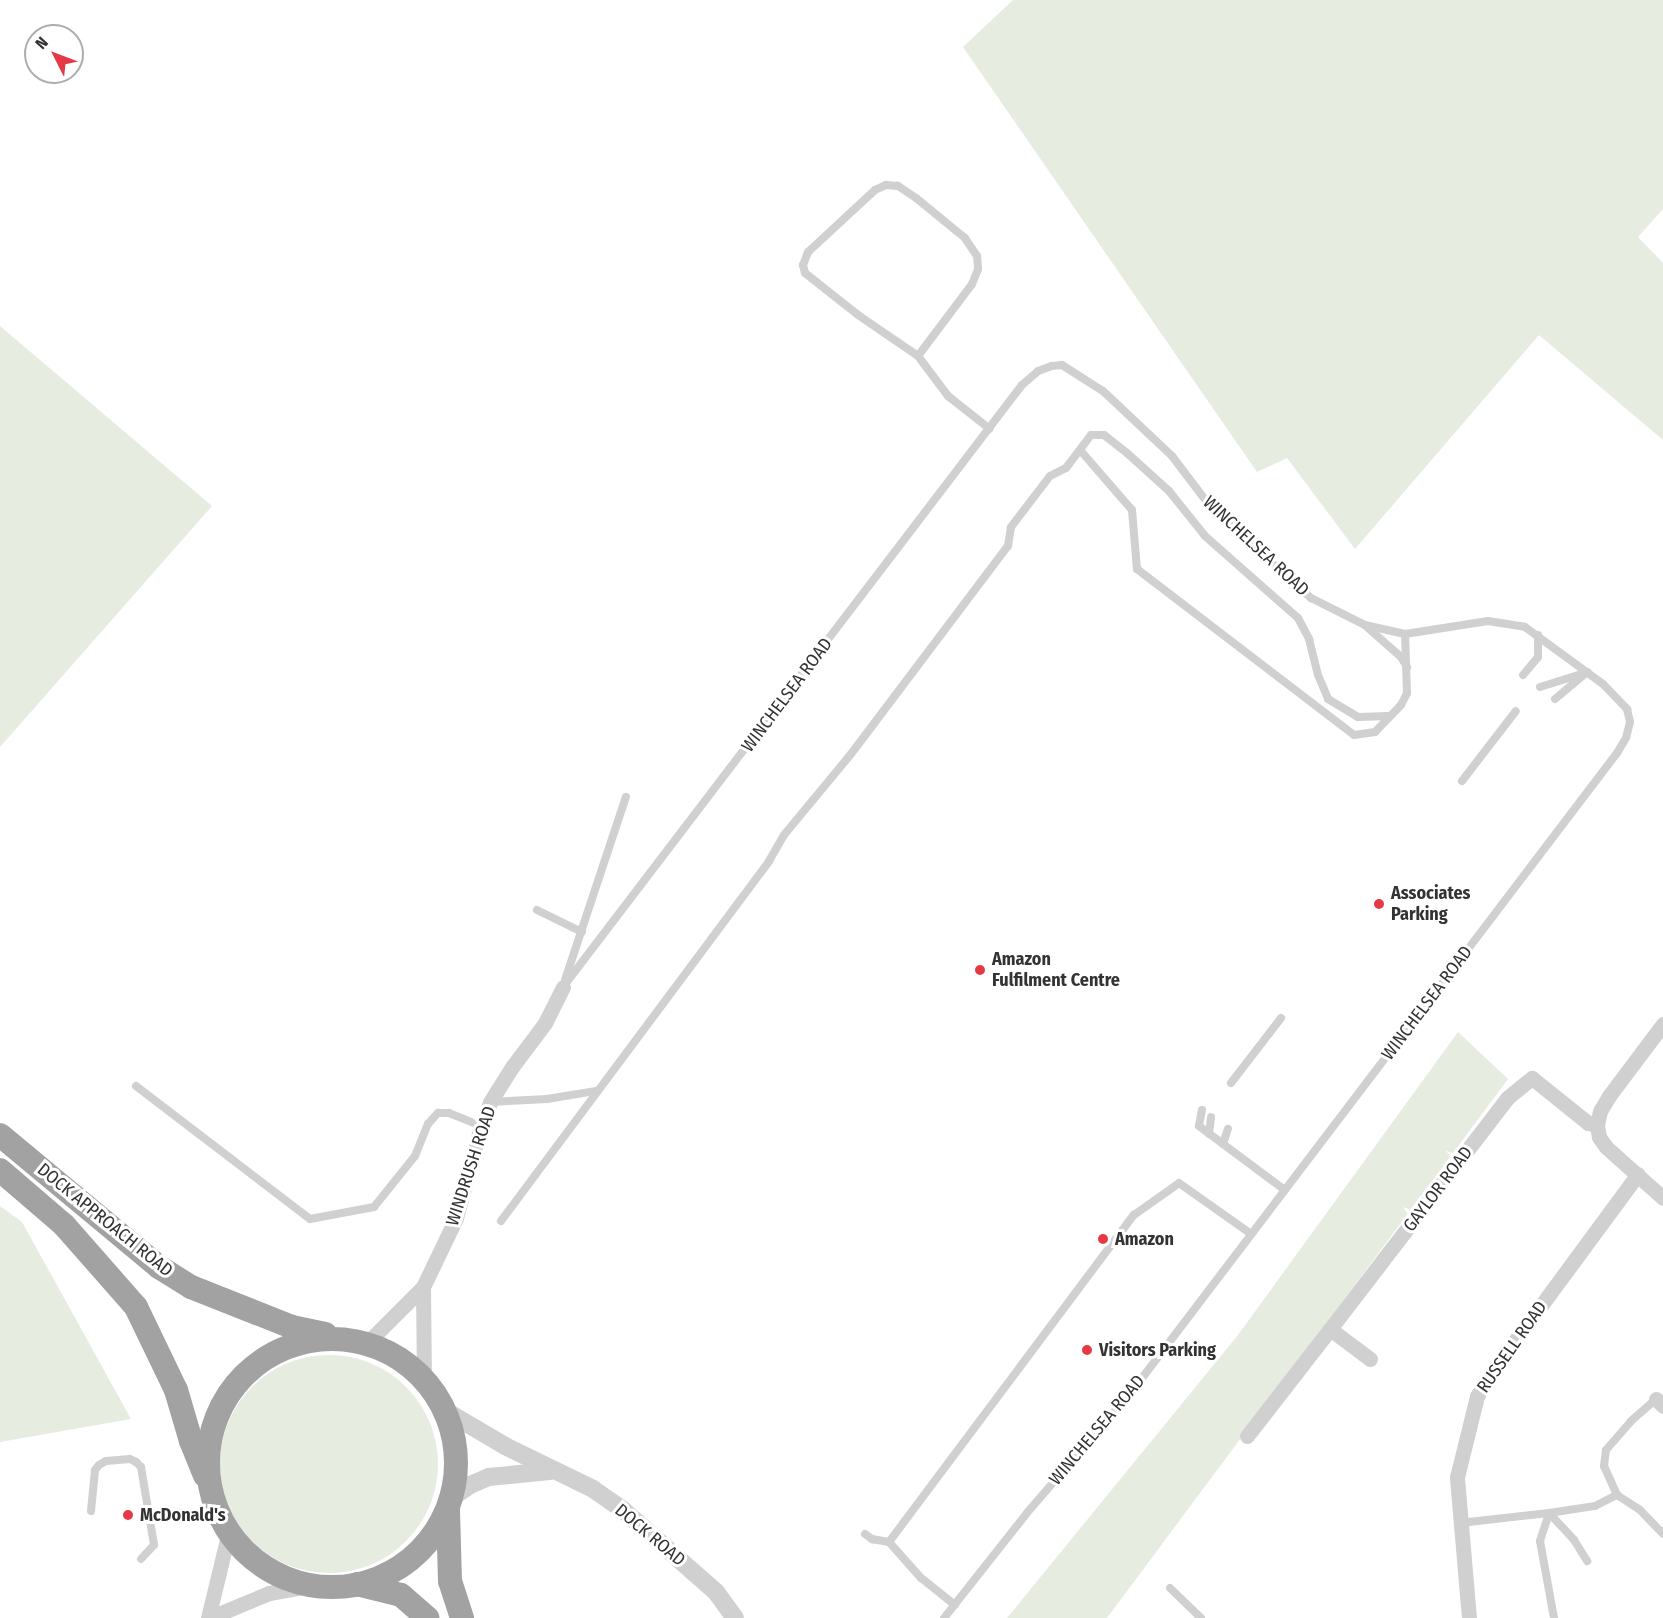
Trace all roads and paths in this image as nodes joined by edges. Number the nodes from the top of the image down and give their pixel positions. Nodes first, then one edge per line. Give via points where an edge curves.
1 (918, 356) junction
2 (990, 429) junction
3 (1080, 450) junction
4 (1365, 625) junction
5 (1405, 634) junction
6 (1538, 635) junction
7 (1408, 669) junction
8 (1588, 672) junction
9 (1523, 675) dead end
10 (1540, 687) dead end
11 (1555, 699) dead end
12 (1516, 711) dead end
13 (1389, 716) junction
14 (1462, 782) dead end
15 (626, 797) dead end
16 (537, 910) dead end
17 (582, 932) junction
18 (563, 987) junction
19 (1281, 1018) dead end
20 (1663, 1024) edge
21 (1231, 1083) dead end
22 (136, 1086) dead end
23 (596, 1091) junction
24 (490, 1102) junction
25 (1202, 1110) dead end
26 (1211, 1117) dead end
27 (1597, 1125) junction
28 (481, 1126) junction
29 (1228, 1129) dead end
30 (1209, 1134) junction
31 (0, 1135) edge
32 (1223, 1144) junction
33 (0, 1170) edge
34 (1638, 1174) junction
35 (1285, 1191) junction
36 (1663, 1198) edge
37 (501, 1221) dead end
38 (1251, 1234) junction
39 (423, 1287) junction
40 (1330, 1329) junction
41 (359, 1342) junction
42 (1370, 1359) dead end
43 (424, 1379) junction
44 (1660, 1403) edge
45 (444, 1410) junction
46 (1247, 1436) dead end
47 (552, 1470) junction
48 (1617, 1495) junction
49 (213, 1497) junction
50 (449, 1503) junction
51 (91, 1511) dead end
52 (1549, 1513) junction
53 (1460, 1523) junction
54 (229, 1531) junction
55 (866, 1534) dead end
56 (1663, 1534) edge
57 (889, 1542) junction
58 (141, 1558) dead end
59 (1587, 1561) dead end
60 (357, 1584) junction
61 (315, 1586) junction
62 (1170, 1588) dead end
63 (955, 1605) junction
64 (208, 1618) edge
65 (427, 1618) edge
66 (462, 1618) edge
67 (735, 1618) edge
68 (944, 1618) edge
69 (1201, 1618) edge
70 (1469, 1618) edge
71 (1554, 1618) edge

1 - 1 lane via 858,315 805,273 803,265 808,252 886,184 898,186 916,198 965,238 977,256 978,269 972,284
1 - 2 lane via 948,396
2 - 4 lane, WINCHELSEA ROAD via 1022,385 1038,371 1062,365 1086,378 1172,456 1213,510 1288,580 1311,598
2 - 18 lane, WINCHELSEA ROAD
3 - 13 lane via 1091,435 1104,435 1127,453 1168,491 1205,536 1298,618 1309,639 1328,699 1358,717
3 - 13 lane via 1132,510 1137,569 1354,735 1375,732
3 - 23 lane via 1066,468 1050,476 1011,526 1008,546 784,835 769,861
4 - 5 lane, WINCHELSEA ROAD
4 - 7 lane via 1401,657
5 - 6 lane, WINCHELSEA ROAD via 1488,621 1510,623
5 - 7 lane
6 - 8 lane, WINCHELSEA ROAD
6 - 9 lane via 1538,657
7 - 13 lane via 1407,693
8 - 10 lane
8 - 11 lane
8 - 35 lane, WINCHELSEA ROAD via 1628,709 1626,738
12 - 14 lane
15 - 17 lane
16 - 17 lane
17 - 18 lane
18 - 24 street, WINDRUSH ROAD via 545,1023
19 - 21 lane
20 - 27 street via 1609,1096
22 - 28 lane via 310,1218 374,1208 415,1156 428,1124 438,1113 449,1113
23 - 24 lane
23 - 37 lane
24 - 28 street, WINDRUSH ROAD
25 - 30 lane via 1199,1126
26 - 30 lane
27 - 34 street via 1599,1137
27 - 40 street, GAYLOR ROAD via 1588,1123 1532,1078 1507,1098
28 - 39 street, WINDRUSH ROAD via 456,1218
29 - 32 lane
30 - 32 lane
31 - 41 highway, DOCK APPROACH ROAD via 159,1267 191,1287 292,1327
32 - 35 lane
33 - 49 highway, DOCK APPROACH ROAD via 64,1225 136,1308 176,1390
34 - 36 street
34 - 53 street, RUSSELL ROAD via 1477,1396 1457,1477
35 - 38 lane, WINCHELSEA ROAD
38 - 57 lane via 1179,1183 1134,1215
38 - 63 lane, WINCHELSEA ROAD via 1119,1407 1027,1513
39 - 41 street, WINDRUSH ROAD
39 - 43 street, WINDRUSH ROAD
40 - 42 street
40 - 46 street
41 - 43 highway via 402,1360
41 - 49 highway via 306,1342 285,1348 247,1373 221,1409 211,1441 209,1475
43 - 45 highway
44 - 48 lane via 1631,1421 1606,1450 1605,1466
45 - 47 street, DOCK ROAD
45 - 50 highway via 456,1453
47 - 50 street via 489,1477 470,1485
47 - 67 street, DOCK ROAD via 585,1485 623,1510 716,1592
48 - 52 lane via 1595,1506
48 - 56 lane via 1640,1510
49 - 54 highway
50 - 60 highway via 435,1532 418,1552 396,1569
50 - 66 highway via 450,1581
51 - 58 lane via 95,1470 99,1465 130,1459 136,1462 141,1467 154,1545
52 - 53 lane
52 - 59 lane
52 - 71 lane via 1540,1541
53 - 70 street, RUSSELL ROAD
54 - 61 highway via 245,1551 266,1567
54 - 64 street
55 - 57 lane
57 - 63 lane via 921,1578
60 - 61 highway
60 - 65 highway via 401,1595
61 - 64 street via 269,1593
62 - 69 lane
63 - 68 lane, WINCHELSEA ROAD

